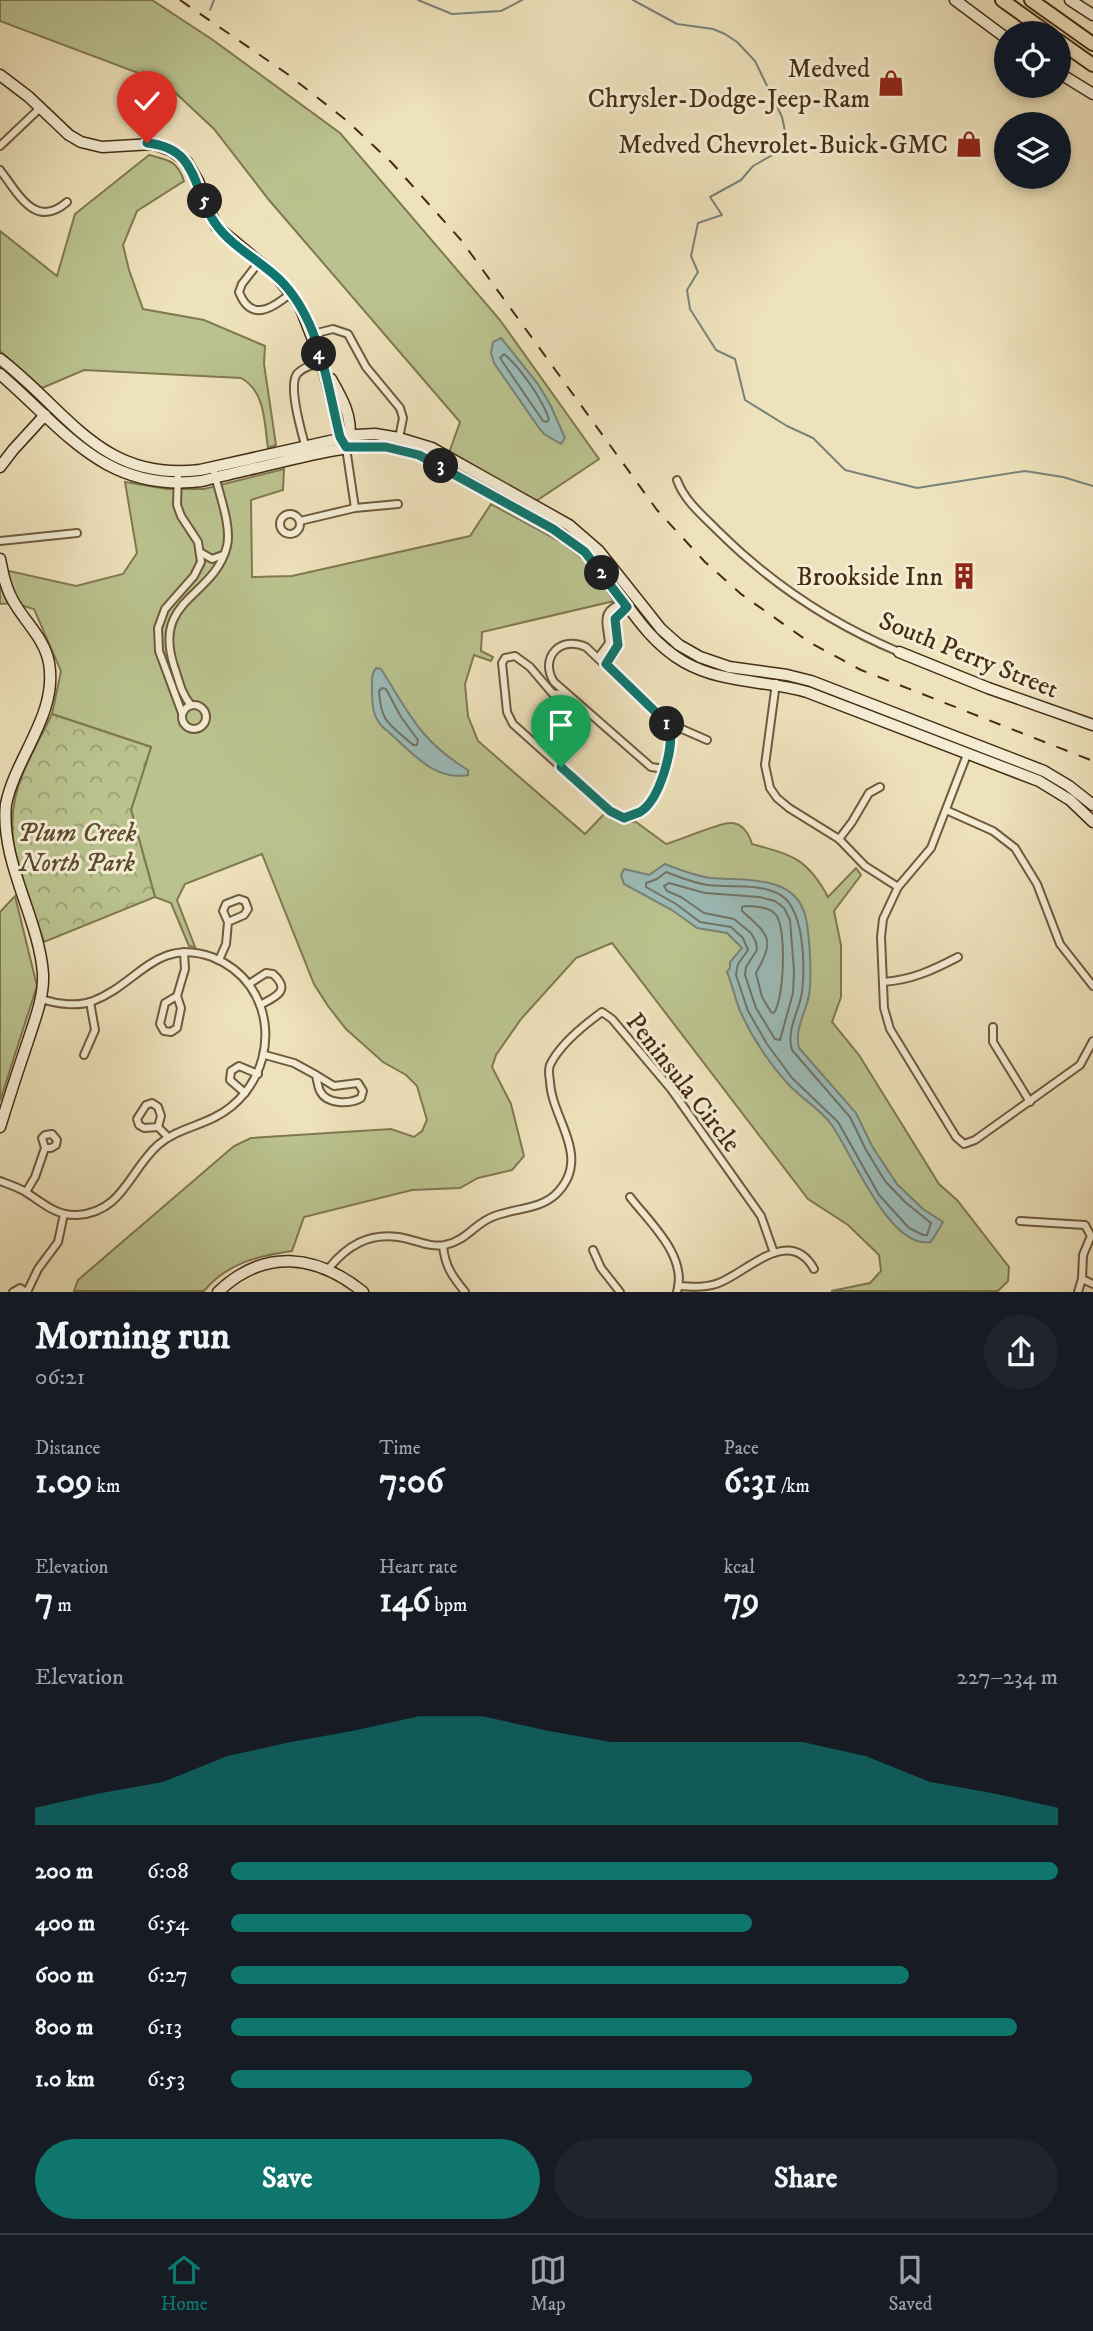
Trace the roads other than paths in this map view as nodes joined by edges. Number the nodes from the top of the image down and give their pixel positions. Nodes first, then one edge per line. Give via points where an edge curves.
1 (954, 0) edge
2 (1002, 0) edge
3 (1031, 0) edge
4 (1070, 0) edge
5 (1093, 15) edge
6 (1031, 21) edge
7 (994, 29) edge
8 (1093, 44) edge
9 (1071, 49) edge
10 (1093, 65) edge
11 (0, 75) edge
12 (1071, 80) edge
13 (1093, 94) edge
14 (40, 108) junction
15 (0, 146) edge
16 (0, 170) edge
17 (66, 202) dead end
18 (259, 262) junction
19 (292, 293) junction
20 (313, 334) junction
21 (0, 359) edge
22 (322, 363) junction
23 (0, 374) edge
24 (46, 415) junction
25 (345, 436) junction
26 (399, 438) junction
27 (305, 445) junction
28 (346, 447) junction
29 (0, 467) edge
30 (214, 472) junction
31 (178, 478) junction
32 (677, 480) dead end
33 (398, 504) dead end
34 (355, 508) junction
35 (300, 521) dead end
36 (77, 533) dead end
37 (0, 541) edge
38 (200, 552) junction
39 (224, 555) junction
40 (0, 559) edge
41 (636, 598) junction
42 (625, 604) junction
43 (900, 652) joint
44 (598, 658) junction
45 (606, 664) junction
46 (777, 674) junction
47 (776, 685) junction
48 (566, 693) junction
49 (191, 705) junction
50 (182, 713) junction
51 (1093, 725) edge
52 (671, 732) junction
53 (707, 740) dead end
54 (970, 748) junction
55 (664, 769) junction
56 (880, 787) dead end
57 (2, 805) edge
58 (1093, 805) edge
59 (946, 810) junction
60 (1093, 822) edge
61 (839, 839) junction
62 (898, 887) junction
63 (228, 922) dead end
64 (184, 952) junction
65 (958, 957) dead end
66 (219, 960) junction
67 (883, 982) junction
68 (249, 984) junction
69 (1093, 986) edge
70 (177, 996) junction
71 (41, 999) junction
72 (90, 1002) junction
73 (260, 1005) junction
74 (993, 1027) dead end
75 (1093, 1041) edge
76 (84, 1055) dead end
77 (265, 1055) junction
78 (258, 1074) junction
79 (316, 1075) junction
80 (246, 1093) junction
81 (1030, 1102) junction
82 (158, 1126) dead end
83 (0, 1127) edge
84 (168, 1137) junction
85 (45, 1148) dead end
86 (0, 1181) edge
87 (26, 1192) junction
88 (630, 1197) dead end
89 (64, 1214) junction
90 (1020, 1221) dead end
91 (443, 1246) junction
92 (593, 1250) dead end
93 (774, 1253) junction
94 (329, 1268) junction
95 (814, 1269) dead end
96 (1082, 1279) junction
97 (1093, 1284) edge
98 (677, 1289) edge
99 (13, 1292) edge
100 (26, 1292) edge
101 (218, 1292) edge
102 (363, 1292) edge
103 (465, 1292) edge
104 (620, 1292) edge
105 (1078, 1292) edge

1 - 7 street
2 - 6 highway
3 - 8 highway
4 - 5 street
9 - 10 highway
11 - 14 street
12 - 13 street
14 - 15 street
14 - 18 street via 86,144 153,144 177,154 194,174 216,226
16 - 17 street via 38,212 50,213
18 - 19 street
18 - 19 street via 239,292 248,305 265,311
19 - 20 street
20 - 22 street
20 - 26 street via 333,329 348,334 366,367 400,408
21 - 31 street via 108,454
22 - 25 street via 345,405
22 - 27 street via 304,368 295,379
23 - 24 street
24 - 29 street
24 - 31 street via 103,463 142,479
25 - 26 street
25 - 27 street
25 - 28 street
26 - 41 street via 432,448 569,525 599,551
27 - 30 street
28 - 30 street
28 - 34 street
28 - 42 street via 386,447 434,462 571,541
30 - 31 street
30 - 39 street via 228,527
31 - 38 street via 177,505
32 - 43 street, South Perry Street via 685,497 706,520 768,577 831,619
33 - 34 street
34 - 35 street
36 - 37 street
38 - 39 street via 212,559
38 - 50 street via 198,569 165,609 158,628 159,651
39 - 49 street via 175,614 169,629 169,648 184,697
40 - 57 street via 14,603 40,639 49,662 51,686
41 - 42 street
41 - 46 street via 670,638 700,657 729,667
42 - 44 street via 608,612 609,643
42 - 45 street via 615,619 618,645
42 - 47 street via 662,646 695,668
43 - 51 street, South Perry Street
44 - 45 street
44 - 48 street via 578,643 555,650 549,673
45 - 52 street
46 - 47 street
46 - 54 street via 826,687
47 - 54 street
47 - 61 street via 765,765 770,788 789,808
48 - 55 street via 651,767
48 - 55 street via 553,694 515,656 502,663 507,712 513,724 610,811 624,818 641,811 653,798
49 - 50 street
49 - 50 street via 205,712 203,726 189,729
52 - 53 street via 682,729
52 - 55 street
54 - 58 street via 1053,776
54 - 59 street
54 - 60 street via 1055,790
56 - 61 street via 869,793
57 - 71 street via 7,853 41,958
59 - 62 street via 926,857
59 - 69 street via 993,831 1015,848 1037,884 1060,944
61 - 62 street via 865,866
62 - 67 street via 883,919
63 - 66 street
64 - 66 street
64 - 70 street via 185,969
64 - 72 street via 154,960
65 - 67 street via 924,974
66 - 68 street
67 - 81 street via 890,1029 956,1138 964,1144 975,1140
68 - 73 street
68 - 73 street via 266,973 281,982 278,996
70 - 70 street via 165,1003 160,1024 164,1031 177,1028 181,1008
71 - 72 street
71 - 83 street
72 - 76 street via 95,1030
73 - 77 street
74 - 81 street via 993,1042
75 - 81 street via 1080,1065
77 - 78 street
77 - 79 street
78 - 80 street
78 - 80 street via 239,1066 231,1071 230,1080
79 - 79 street via 327,1099 361,1098 358,1083 334,1086
80 - 84 street via 216,1117
82 - 84 street
84 - 89 street via 142,1162 117,1198 95,1211
85 - 87 street
86 - 87 street
87 - 89 street
88 - 98 street via 668,1247 675,1261
89 - 100 street via 58,1242
90 - 96 street via 1085,1226 1091,1236 1083,1255
91 - 93 street, Peninsula Circle via 468,1236 489,1218 537,1205 564,1184 571,1144 550,1093 549,1067 562,1048 602,1012 637,1049 761,1216
91 - 94 street via 379,1237 351,1245
91 - 103 street via 444,1262
92 - 104 street
93 - 95 street via 796,1251 808,1258
93 - 98 street via 720,1283
94 - 101 street via 281,1260 248,1270
94 - 102 street
96 - 97 street
96 - 105 street
99 - 100 street via 20,1288

